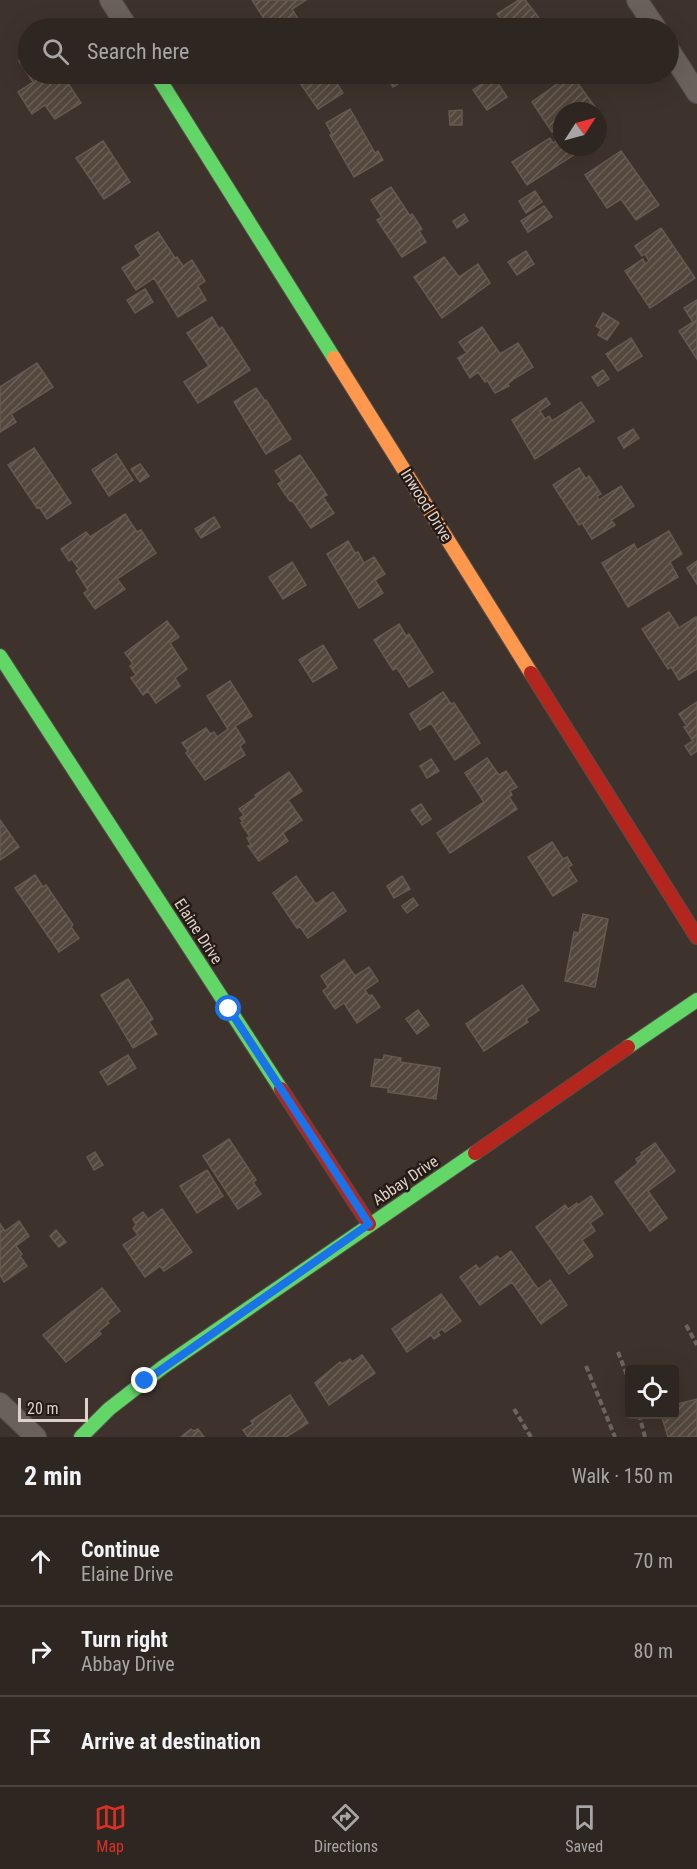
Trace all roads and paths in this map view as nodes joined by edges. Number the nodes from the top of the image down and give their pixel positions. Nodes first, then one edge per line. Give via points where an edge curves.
1 (110, 0) edge
2 (637, 0) edge
3 (122, 18) edge
4 (649, 18) edge
5 (679, 64) edge
6 (162, 84) edge
7 (697, 93) edge
8 (0, 656) edge
9 (697, 937) edge
10 (697, 1000) edge
11 (369, 1224) junction
12 (686, 1325) dead end
13 (697, 1345) edge
14 (618, 1352) dead end
15 (586, 1366) dead end
16 (625, 1370) edge
17 (0, 1403) edge
18 (514, 1408) dead end
19 (640, 1419) edge
20 (36, 1437) edge
21 (81, 1437) edge
22 (531, 1437) edge
23 (615, 1437) edge
24 (645, 1437) edge

1 - 3 street
2 - 4 street
5 - 7 street
6 - 9 street, Inwood Drive
8 - 11 street, Elaine Drive
10 - 11 street, Abbay Drive
11 - 21 street, Abbay Drive via 163,1367 109,1409
12 - 13 path
14 - 16 path
15 - 23 path
17 - 20 street
18 - 22 path
19 - 24 path

